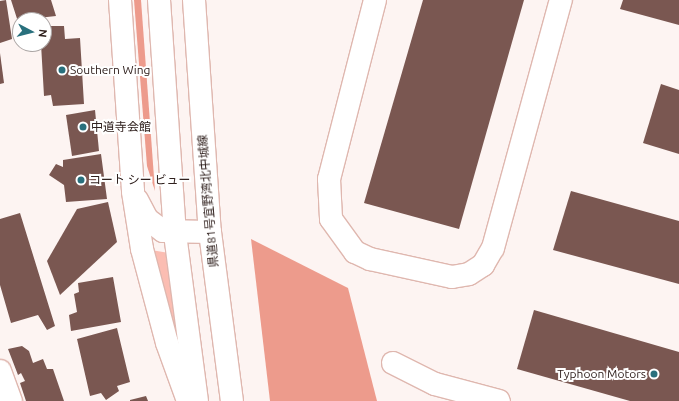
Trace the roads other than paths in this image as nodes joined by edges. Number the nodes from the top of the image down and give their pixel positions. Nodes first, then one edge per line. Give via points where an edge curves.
1 (120, 0) edge
2 (159, 0) edge
3 (194, 0) edge
4 (375, 0) edge
5 (561, 0) edge
6 (133, 192) junction
7 (210, 232) junction
8 (174, 234) junction
9 (393, 362) dead end
10 (0, 372) edge
11 (11, 401) edge
12 (188, 401) edge
13 (197, 401) edge
14 (232, 401) edge
15 (499, 401) edge

1 - 6 main road
2 - 8 main road
3 - 7 main road, 県道81号宜野湾北中城線
4 - 5 main road via 329,179 331,219 355,252 370,259 452,277 469,274 483,265 493,248
6 - 8 main road via 147,219
6 - 12 main road via 142,249 167,344
7 - 8 main road
7 - 14 main road, 県道81号宜野湾北中城線
8 - 13 main road
9 - 15 main road via 435,384
10 - 11 main road

